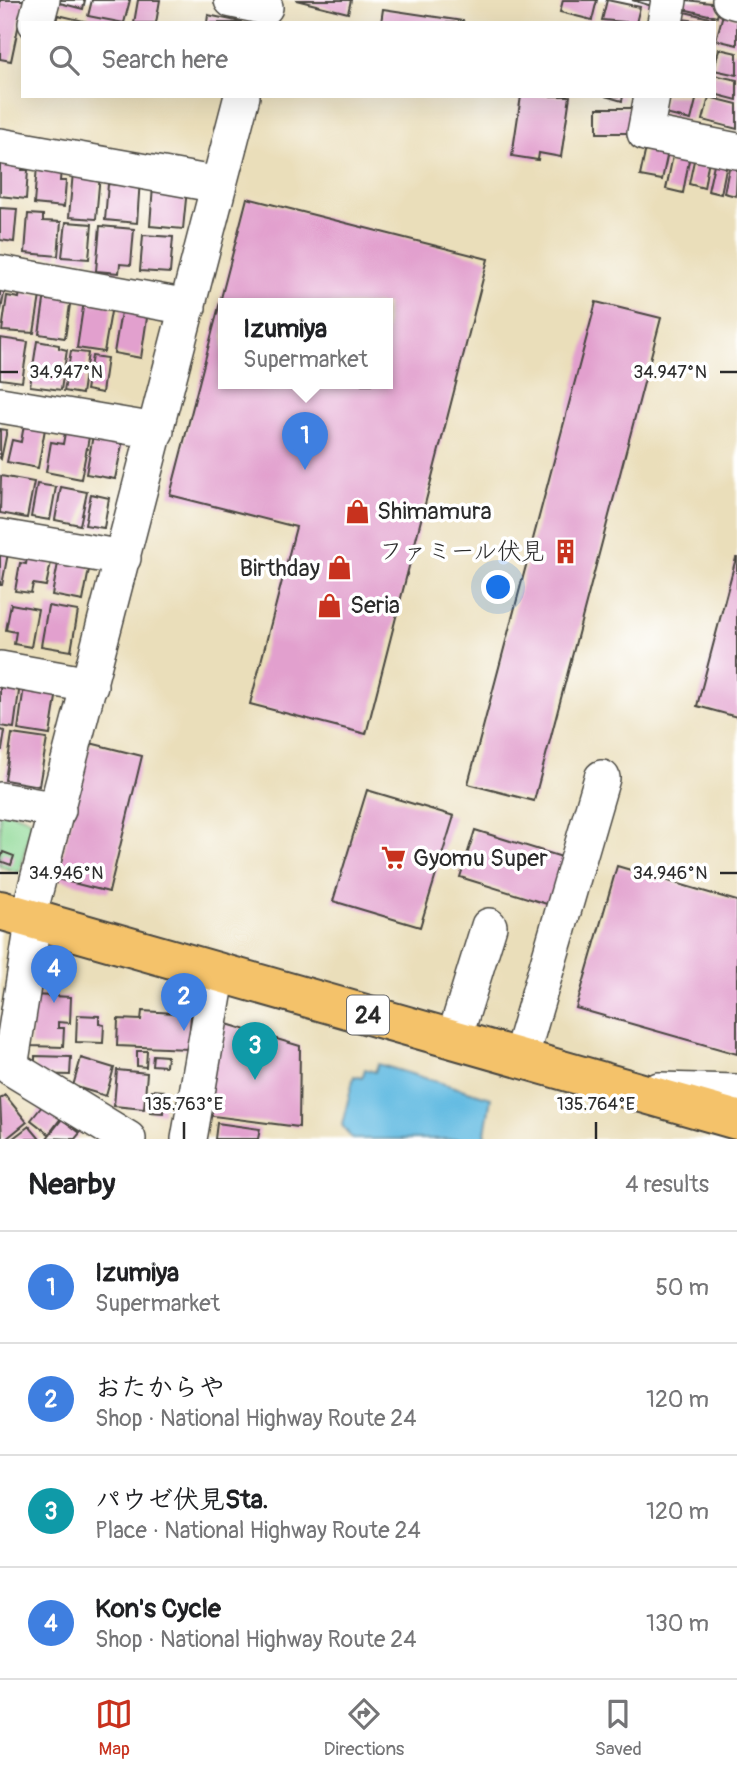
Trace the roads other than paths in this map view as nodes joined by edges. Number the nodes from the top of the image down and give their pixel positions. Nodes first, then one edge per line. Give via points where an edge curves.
1 (42, 0) edge
2 (232, 0) edge
3 (669, 0) edge
4 (730, 0) edge
5 (737, 2) edge
6 (265, 10) edge
7 (37, 21) edge
8 (665, 21) edge
9 (241, 98) edge
10 (652, 98) edge
11 (0, 146) edge
12 (737, 150) edge
13 (219, 185) junction
14 (0, 273) edge
15 (188, 307) junction
16 (0, 405) edge
17 (156, 431) junction
18 (0, 537) edge
19 (123, 558) junction
20 (0, 669) edge
21 (90, 685) junction
22 (603, 778) dead end
23 (0, 800) edge
24 (58, 810) junction
25 (14, 914) edge
26 (489, 926) dead end
27 (218, 972) junction
28 (454, 1039) junction
29 (520, 1059) junction
30 (631, 1090) junction
31 (737, 1092) edge
32 (737, 1120) edge
33 (128, 1139) edge
34 (189, 1139) edge

1 - 7 street
2 - 6 street
3 - 8 street
4 - 5 street
9 - 13 street
10 - 12 street via 645,133
11 - 13 street
13 - 15 street
14 - 15 street
15 - 17 street
16 - 17 street
17 - 19 street
18 - 19 street
19 - 21 street
20 - 21 street
21 - 24 street
22 - 29 street
23 - 24 street
24 - 25 street
25 - 27 highway, 24
25 - 33 street via 31,936 10,1067
26 - 28 street
27 - 28 highway, 24
27 - 34 street
28 - 29 highway, 24
29 - 30 highway, 24
30 - 31 street
30 - 32 highway, 24

